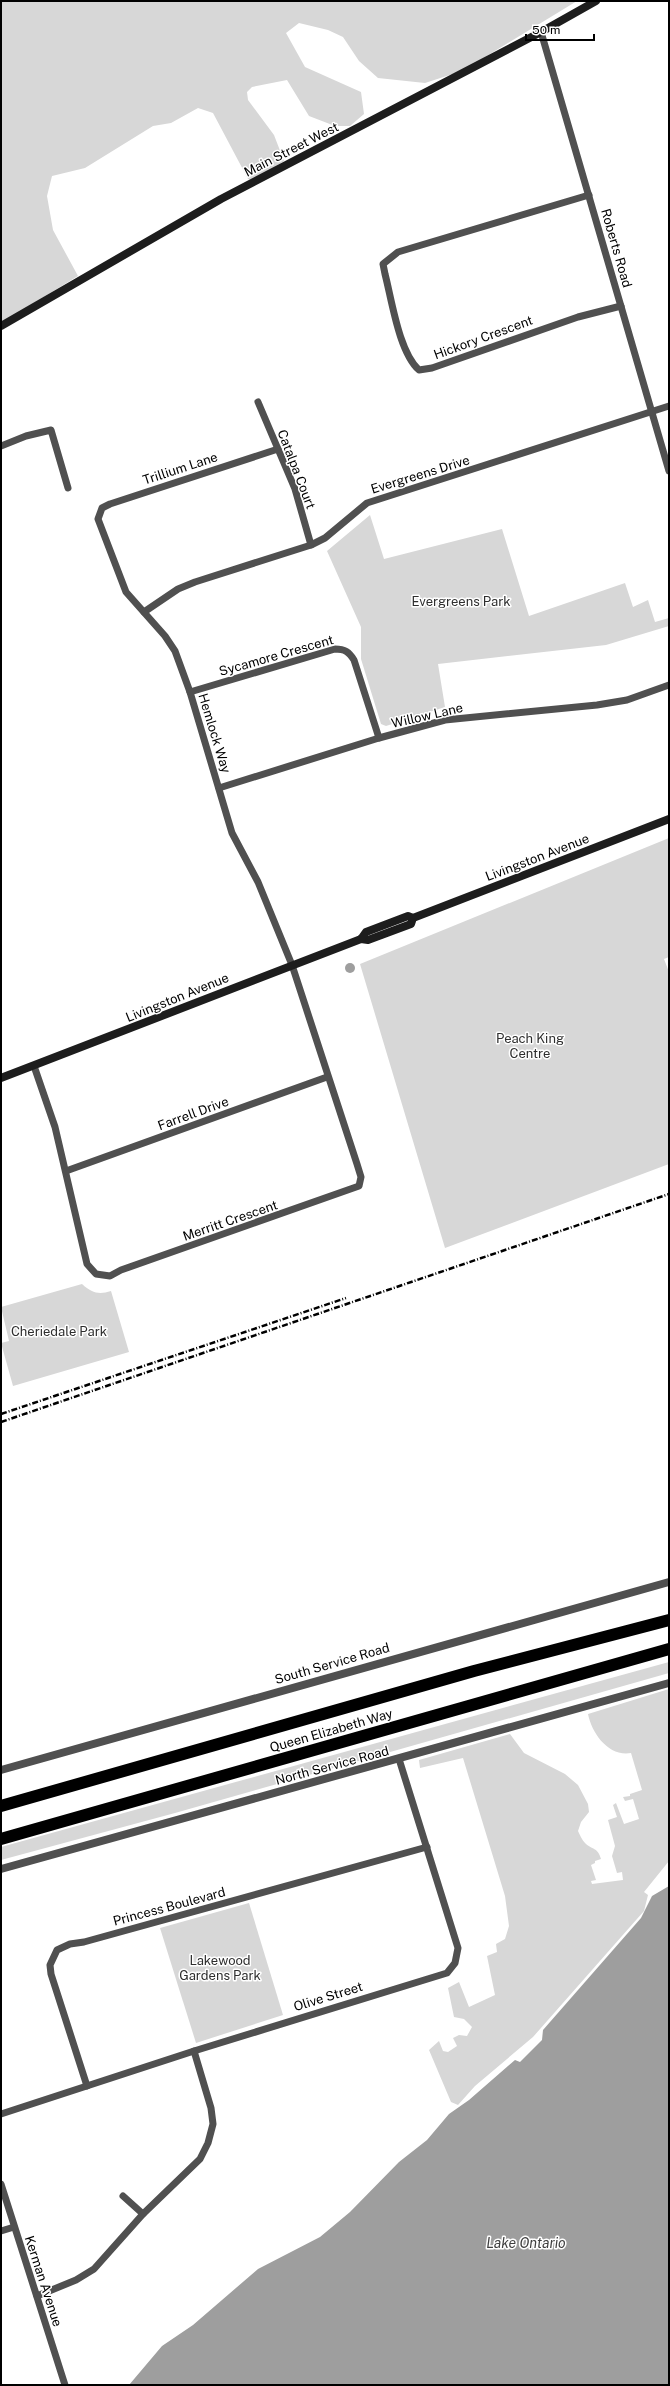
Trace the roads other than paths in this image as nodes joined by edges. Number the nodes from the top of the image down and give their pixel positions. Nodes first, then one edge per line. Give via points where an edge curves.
1 (596, 1) edge
2 (541, 32) junction
3 (589, 195) junction
4 (621, 306) junction
5 (1, 326) edge
6 (258, 402) dead end
7 (669, 406) edge
8 (652, 412) junction
9 (1, 446) edge
10 (278, 449) junction
11 (669, 471) edge
12 (68, 488) dead end
13 (98, 519) joint
14 (312, 545) junction
15 (144, 612) junction
16 (669, 685) edge
17 (190, 692) junction
18 (378, 738) junction
19 (219, 788) junction
20 (669, 819) edge
21 (292, 965) junction
22 (34, 1066) junction
23 (328, 1077) junction
24 (1, 1078) edge
25 (66, 1171) junction
26 (669, 1582) edge
27 (669, 1620) edge
28 (669, 1648) edge
29 (669, 1683) edge
30 (398, 1759) junction
31 (1, 1770) edge
32 (1, 1806) edge
33 (1, 1839) edge
34 (427, 1848) junction
35 (1, 1869) edge
36 (194, 2051) junction
37 (86, 2086) junction
38 (1, 2114) edge
39 (1, 2184) edge
40 (123, 2196) dead end
41 (143, 2214) junction
42 (14, 2226) junction
43 (1, 2231) edge
44 (37, 2296) junction
45 (65, 2385) edge

1 - 2 main road, Main Street West
2 - 3 street, Roberts Road
2 - 5 main road, Main Street West via 221,199
3 - 4 street, Roberts Road
3 - 4 street, Hickory Crescent via 398,252 388,259 383,264 384,274 403,343 412,364 419,370 432,368 578,317
4 - 8 street, Roberts Road
6 - 10 street, Catalpa Court
7 - 8 street, Evergreens Drive
8 - 11 street, Roberts Road
8 - 14 street, Evergreens Drive via 367,503
9 - 12 street via 51,430
10 - 13 street, Trillium Lane via 110,504 102,508
10 - 14 street, Catalpa Court via 295,489
13 - 15 street, Hemlock Way via 126,592
14 - 15 street, Evergreens Drive via 195,582 178,589
15 - 17 street, Hemlock Way via 175,651
16 - 18 street, Willow Lane via 627,700 462,718
17 - 18 street, Sycamore Crescent via 334,649 342,649 350,653 354,660
17 - 19 street, Hemlock Way
18 - 19 street, Willow Lane
19 - 21 street, Hemlock Way via 232,833 258,882
20 - 21 main road, Livingston Avenue via 413,918 408,916 366,932 361,938
21 - 22 main road, Livingston Avenue
21 - 23 street, Merritt Crescent
22 - 24 main road, Livingston Avenue
22 - 25 street, Merritt Crescent via 55,1127
23 - 25 street, Farrell Drive
23 - 25 street, Merritt Crescent via 361,1177 359,1186 110,1276 96,1274 87,1264
26 - 31 street, South Service Road
27 - 32 highway, Queen Elizabeth Way via 474,1671
28 - 33 highway, Queen Elizabeth Way
29 - 30 street, North Service Road
30 - 34 street, Olive Street
30 - 35 street, North Service Road
34 - 36 street, Olive Street via 458,1948 457,1958 447,1974
34 - 37 street, Princess Boulevard via 70,1944 57,1950 50,1965 51,1974
36 - 37 street, Olive Street
36 - 41 street via 211,2108 213,2124 208,2142 200,2159
37 - 38 street, Olive Street
39 - 42 street, Kerman Avenue
40 - 41 street
41 - 44 street via 94,2269 76,2280
42 - 43 street
42 - 44 street, Kerman Avenue
44 - 45 street, Kerman Avenue

